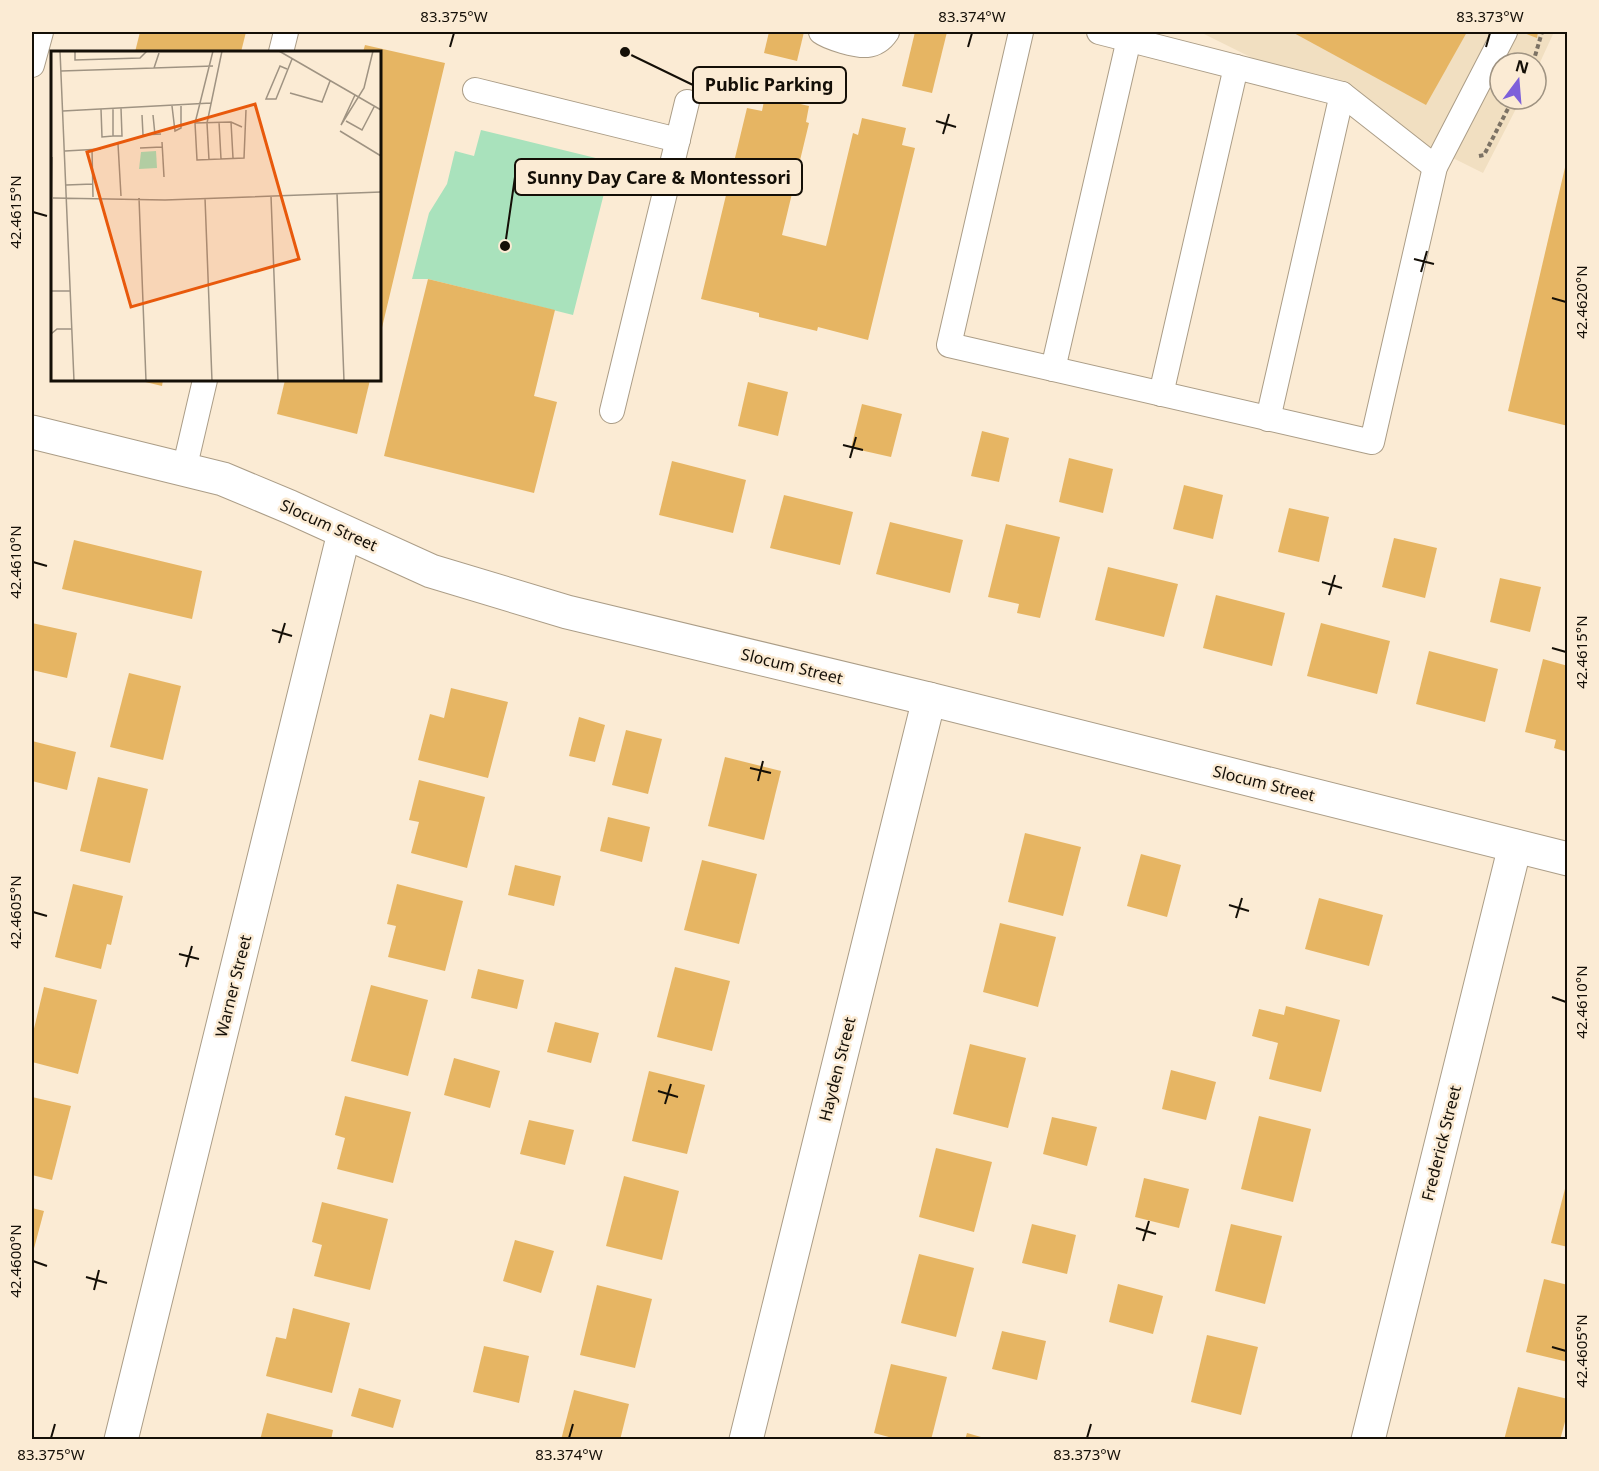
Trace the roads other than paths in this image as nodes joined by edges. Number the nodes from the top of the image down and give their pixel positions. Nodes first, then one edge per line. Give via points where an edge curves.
1 (41, 32) edge
2 (286, 32) edge
3 (821, 32) edge
4 (887, 32) edge
5 (1021, 32) edge
6 (1100, 32) edge
7 (1505, 32) edge
8 (1130, 35) edge
9 (281, 51) edge
10 (32, 65) edge
11 (1236, 67) junction
12 (475, 90) dead end
13 (1342, 94) junction
14 (687, 102) dead end
15 (678, 140) junction
16 (1435, 167) junction
17 (1053, 369) junction
18 (205, 381) edge
19 (1161, 394) junction
20 (612, 411) dead end
21 (1268, 419) junction
22 (32, 432) edge
23 (184, 470) junction
24 (344, 533) junction
25 (928, 699) junction
26 (1515, 846) junction
27 (1568, 859) edge
28 (121, 1440) edge
29 (746, 1440) edge
30 (1368, 1440) edge

1 - 10 lane
2 - 9 lane
3 - 4 lane via 867,45
5 - 17 lane via 949,345
6 - 8 lane
7 - 16 lane
8 - 11 lane
8 - 17 lane
11 - 13 lane
11 - 19 lane
12 - 15 lane
13 - 16 lane
13 - 21 lane
14 - 15 lane
15 - 20 lane
16 - 21 lane via 1372,442
17 - 19 lane
18 - 23 lane
19 - 21 lane
22 - 23 street, Slocum Street
23 - 24 street, Slocum Street via 223,479
24 - 25 street, Slocum Street via 431,571 567,612
24 - 28 street, Warner Street
25 - 26 street, Slocum Street
25 - 29 street, Hayden Street
26 - 27 street, Slocum Street
26 - 30 street, Frederick Street

